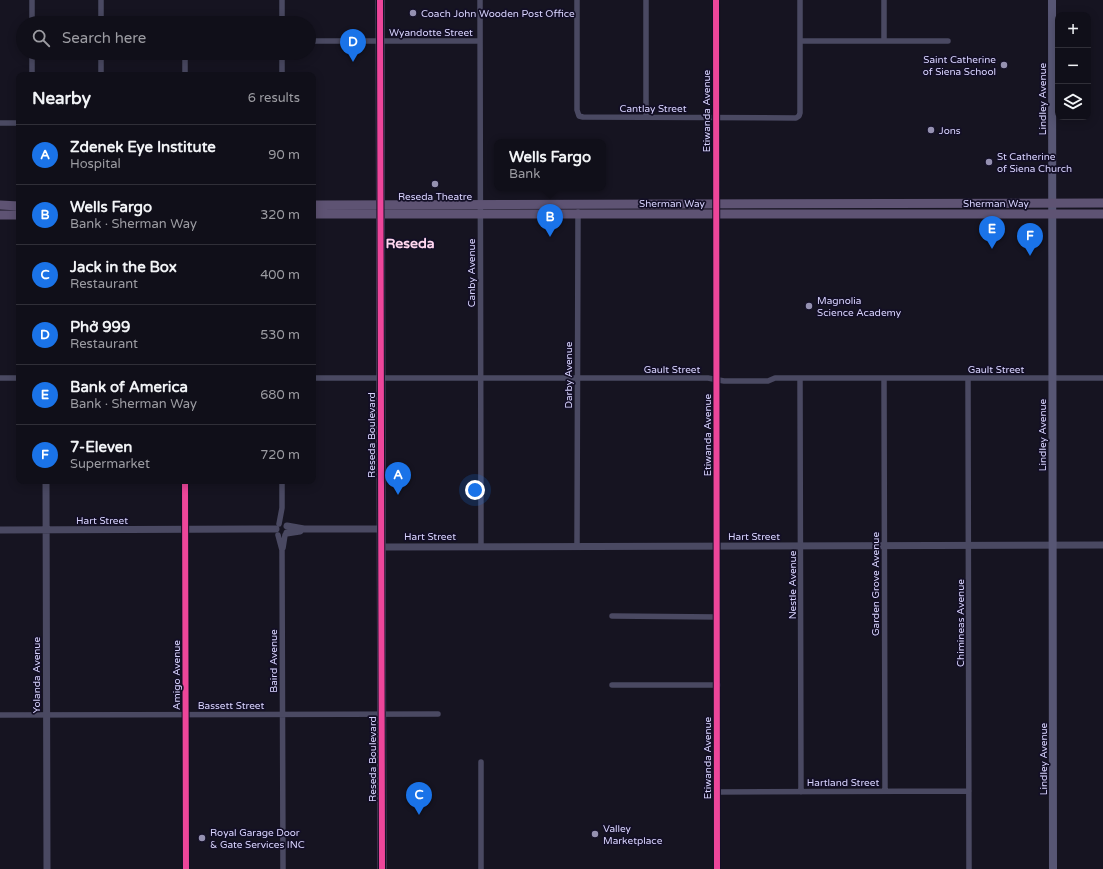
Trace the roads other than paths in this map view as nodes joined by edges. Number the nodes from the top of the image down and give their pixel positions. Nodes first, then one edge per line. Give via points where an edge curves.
1 (32, 0) edge
2 (101, 0) edge
3 (282, 0) edge
4 (380, 0) edge
5 (480, 0) edge
6 (577, 0) edge
7 (646, 0) edge
8 (716, 0) edge
9 (800, 0) edge
10 (884, 0) edge
11 (1052, 0) edge
12 (32, 16) edge
13 (101, 16) edge
14 (282, 16) edge
15 (316, 41) edge
16 (380, 41) junction
17 (480, 41) junction
18 (800, 41) junction
19 (884, 41) junction
20 (948, 41) dead end
21 (32, 60) edge
22 (101, 60) edge
23 (185, 60) edge
24 (282, 60) edge
25 (32, 72) edge
26 (101, 72) edge
27 (185, 72) edge
28 (282, 72) edge
29 (646, 117) junction
30 (716, 117) junction
31 (0, 123) edge
32 (16, 123) edge
33 (1052, 203) junction
34 (1103, 203) edge
35 (0, 205) edge
36 (316, 205) edge
37 (16, 206) edge
38 (381, 209) junction
39 (480, 209) junction
40 (579, 209) junction
41 (716, 209) junction
42 (16, 214) edge
43 (316, 214) edge
44 (1052, 214) junction
45 (1103, 214) edge
46 (0, 215) edge
47 (0, 378) edge
48 (16, 378) edge
49 (316, 378) edge
50 (381, 378) junction
51 (480, 378) junction
52 (577, 378) junction
53 (800, 378) junction
54 (884, 378) junction
55 (968, 378) junction
56 (1052, 378) junction
57 (1103, 378) edge
58 (717, 379) junction
59 (46, 484) edge
60 (185, 484) edge
61 (282, 484) edge
62 (282, 508) junction
63 (278, 529) junction
64 (382, 529) junction
65 (0, 530) edge
66 (45, 530) junction
67 (185, 530) junction
68 (286, 530) junction
69 (969, 545) junction
70 (1052, 545) junction
71 (1103, 545) edge
72 (481, 546) junction
73 (577, 546) junction
74 (717, 546) junction
75 (801, 546) junction
76 (884, 546) junction
77 (382, 547) junction
78 (282, 550) junction
79 (612, 616) dead end
80 (717, 617) junction
81 (718, 685) junction
82 (612, 686) dead end
83 (186, 714) junction
84 (282, 714) junction
85 (382, 714) junction
86 (438, 714) dead end
87 (0, 715) edge
88 (47, 715) junction
89 (481, 762) dead end
90 (885, 791) junction
91 (969, 791) junction
92 (717, 792) junction
93 (801, 792) junction
94 (47, 869) edge
95 (186, 869) edge
96 (283, 869) edge
97 (382, 869) edge
98 (481, 869) edge
99 (717, 869) edge
100 (969, 869) edge
101 (1053, 869) edge

1 - 12 street
2 - 13 street
3 - 14 street
4 - 16 main road, Reseda Boulevard
5 - 17 street, Canby Avenue
6 - 29 street, Cantlay Street via 579,116
7 - 29 street
8 - 30 street, Etiwanda Avenue
9 - 18 street
10 - 19 street
11 - 33 main road, Lindley Avenue
15 - 16 street, Wyandotte Street
16 - 17 street, Wyandotte Street
16 - 38 main road, Reseda Boulevard
17 - 39 street, Canby Avenue
18 - 19 street
18 - 30 street, Cantlay Street via 799,116
19 - 20 street
21 - 25 street
22 - 26 street
23 - 27 street
24 - 28 street
29 - 30 street, Cantlay Street
30 - 41 street, Etiwanda Avenue
31 - 32 street
33 - 34 main road, Sherman Way
33 - 41 main road, Sherman Way
33 - 44 main road, Lindley Avenue
35 - 37 main road
36 - 38 main road, Sherman Way
38 - 39 main road, Sherman Way
38 - 43 main road, Sherman Way
38 - 50 main road, Reseda Boulevard
39 - 40 main road, Sherman Way
39 - 51 street, Canby Avenue
40 - 41 main road, Sherman Way
40 - 52 street, Darby Avenue
41 - 44 main road, Sherman Way
41 - 58 street, Etiwanda Avenue
42 - 46 main road
44 - 45 main road, Sherman Way
44 - 56 main road, Lindley Avenue
47 - 48 street
49 - 50 street, Gault Street
50 - 51 street, Gault Street
50 - 64 main road, Reseda Boulevard
51 - 52 street, Gault Street
51 - 72 street, Canby Avenue
52 - 58 street, Gault Street
52 - 73 street, Darby Avenue
53 - 54 street, Gault Street
53 - 58 street, Gault Street via 774,378 768,381
53 - 75 street, Nestle Avenue
54 - 55 street, Gault Street
54 - 76 street, Garden Grove Avenue
55 - 56 street, Gault Street
55 - 69 street, Chimineas Avenue
56 - 57 street, Gault Street
56 - 70 main road, Lindley Avenue
58 - 74 street, Etiwanda Avenue
59 - 66 street, Yolanda Avenue
60 - 67 street, Amigo Avenue
61 - 62 street, Baird Avenue
62 - 63 street, Baird Avenue
62 - 68 street, Baird Avenue
63 - 67 street, Hart Street
63 - 68 street
63 - 68 street
63 - 78 street, Baird Avenue
64 - 68 street
64 - 77 main road, Reseda Boulevard
65 - 66 street, Hart Street
66 - 67 street, Hart Street
66 - 88 street, Yolanda Avenue
67 - 83 street, Amigo Avenue
68 - 78 street, Baird Avenue
69 - 70 street, Hart Street
69 - 76 street, Hart Street
69 - 91 street, Chimineas Avenue
70 - 71 street, Hart Street
70 - 101 main road, Lindley Avenue
72 - 73 street, Hart Street
72 - 77 street, Hart Street
73 - 74 street, Hart Street
74 - 75 street, Hart Street
74 - 80 street, Etiwanda Avenue
75 - 76 street, Hart Street
75 - 93 street, Nestle Avenue
76 - 90 street, Garden Grove Avenue
77 - 85 main road, Reseda Boulevard
78 - 84 street, Baird Avenue
79 - 80 street
80 - 81 street, Etiwanda Avenue
81 - 82 street
81 - 92 street, Etiwanda Avenue
83 - 84 street, Bassett Street
83 - 88 street, Bassett Street
83 - 95 street, Amigo Avenue
84 - 85 street, Bassett Street
84 - 96 street, Baird Avenue
85 - 86 street, Bassett Street
85 - 97 main road, Reseda Boulevard
87 - 88 street, Bassett Street
88 - 94 street, Yolanda Avenue
89 - 98 street
90 - 91 street, Hartland Street
90 - 93 street, Hartland Street
91 - 100 street, Chimineas Avenue
92 - 93 street, Hartland Street
92 - 99 street, Etiwanda Avenue

